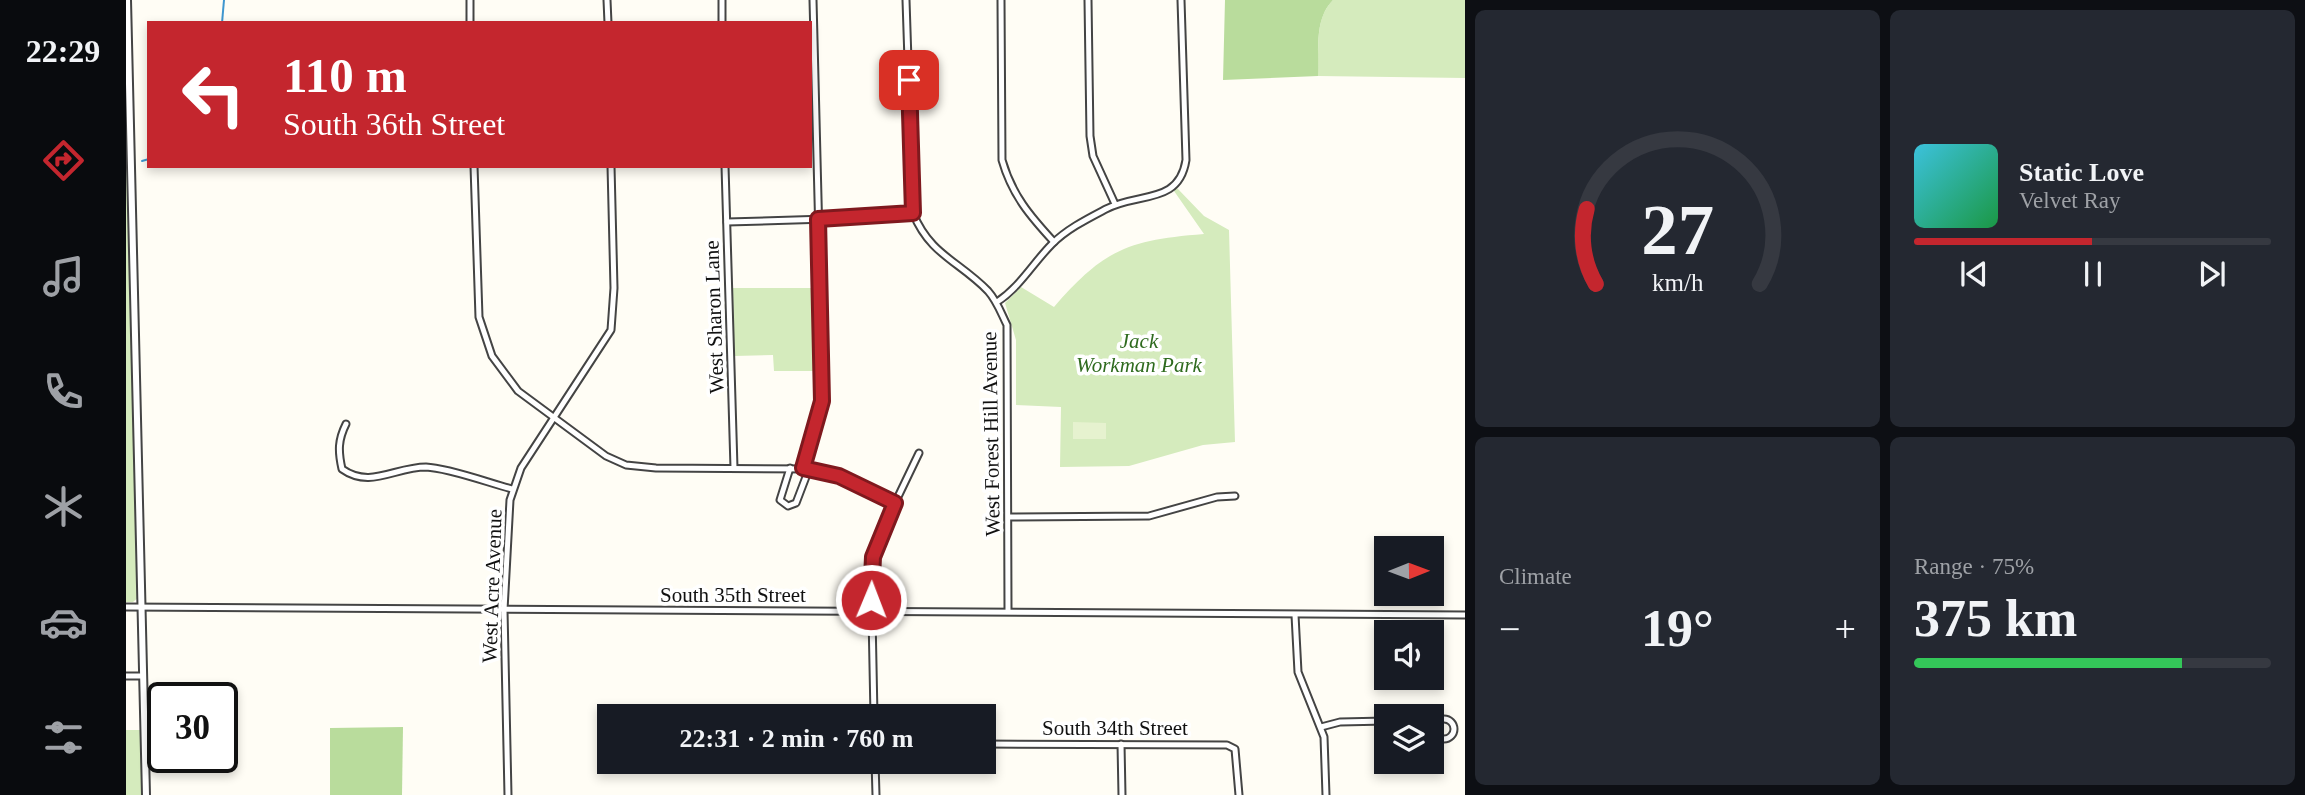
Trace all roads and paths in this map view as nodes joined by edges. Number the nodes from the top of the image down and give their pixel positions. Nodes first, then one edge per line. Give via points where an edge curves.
1 (127, 0) edge
2 (470, 0) edge
3 (607, 0) edge
4 (722, 0) edge
5 (813, 0) edge
6 (906, 0) edge
7 (1000, 0) edge
8 (1088, 0) edge
9 (1181, 0) edge
10 (470, 21) edge
11 (608, 21) edge
12 (722, 21) edge
13 (474, 168) edge
14 (611, 168) edge
15 (725, 168) edge
16 (1115, 204) junction
17 (913, 213) junction
18 (818, 219) junction
19 (727, 222) junction
20 (1054, 242) junction
21 (997, 302) junction
22 (554, 419) junction
23 (346, 424) dead end
24 (919, 453) dead end
25 (734, 468) junction
26 (790, 468) junction
27 (806, 468) junction
28 (512, 489) junction
29 (1235, 496) dead end
30 (895, 503) junction
31 (1009, 517) junction
32 (126, 607) edge
33 (142, 607) junction
34 (504, 610) junction
35 (1009, 610) junction
36 (870, 611) junction
37 (1295, 615) junction
38 (1465, 615) edge
39 (126, 676) edge
40 (143, 676) junction
41 (874, 704) edge
42 (1374, 722) edge
43 (1321, 727) junction
44 (996, 744) edge
45 (1121, 744) junction
46 (875, 774) edge
47 (146, 795) edge
48 (508, 795) edge
49 (876, 795) edge
50 (1122, 795) edge
51 (1239, 795) edge
52 (1326, 795) edge

1 - 33 street
2 - 10 street
3 - 11 street
4 - 12 street
5 - 18 street
6 - 17 street, West Forest Hill Avenue
7 - 20 street via 1002,160 1022,207
8 - 16 street via 1092,146
9 - 16 street via 1184,173 1173,187
13 - 22 street via 482,330 510,384
14 - 22 street, West Acre Avenue via 611,330
15 - 19 street, West Sharon Lane
16 - 20 street
17 - 18 street
17 - 21 street, West Forest Hill Avenue via 922,235
18 - 19 street
18 - 27 street via 822,401
19 - 25 street, West Sharon Lane
20 - 21 street
21 - 31 street, West Forest Hill Avenue via 1009,343
22 - 25 street via 626,465
22 - 28 street, West Acre Avenue
23 - 28 street via 338,455 342,468 352,476 364,480 426,467
24 - 30 street
25 - 26 street
26 - 27 street
26 - 27 street via 780,500 788,506 796,503
27 - 30 street via 845,478
28 - 34 street, West Acre Avenue
29 - 31 street via 1149,516
30 - 36 street via 872,565
31 - 35 street, West Forest Hill Avenue
32 - 33 street, South 35th Street
33 - 34 street, South 35th Street
33 - 40 street
34 - 36 street, South 35th Street
34 - 48 street, West Acre Avenue
35 - 36 street, South 35th Street
35 - 37 street, South 35th Street
36 - 41 street
37 - 38 street, South 35th Street
37 - 43 street via 1298,672
39 - 40 street
40 - 47 street
42 - 43 street
43 - 52 street
44 - 45 street, South 34th Street
45 - 50 street
45 - 51 street, South 34th Street via 1227,745 1236,749
46 - 49 street

